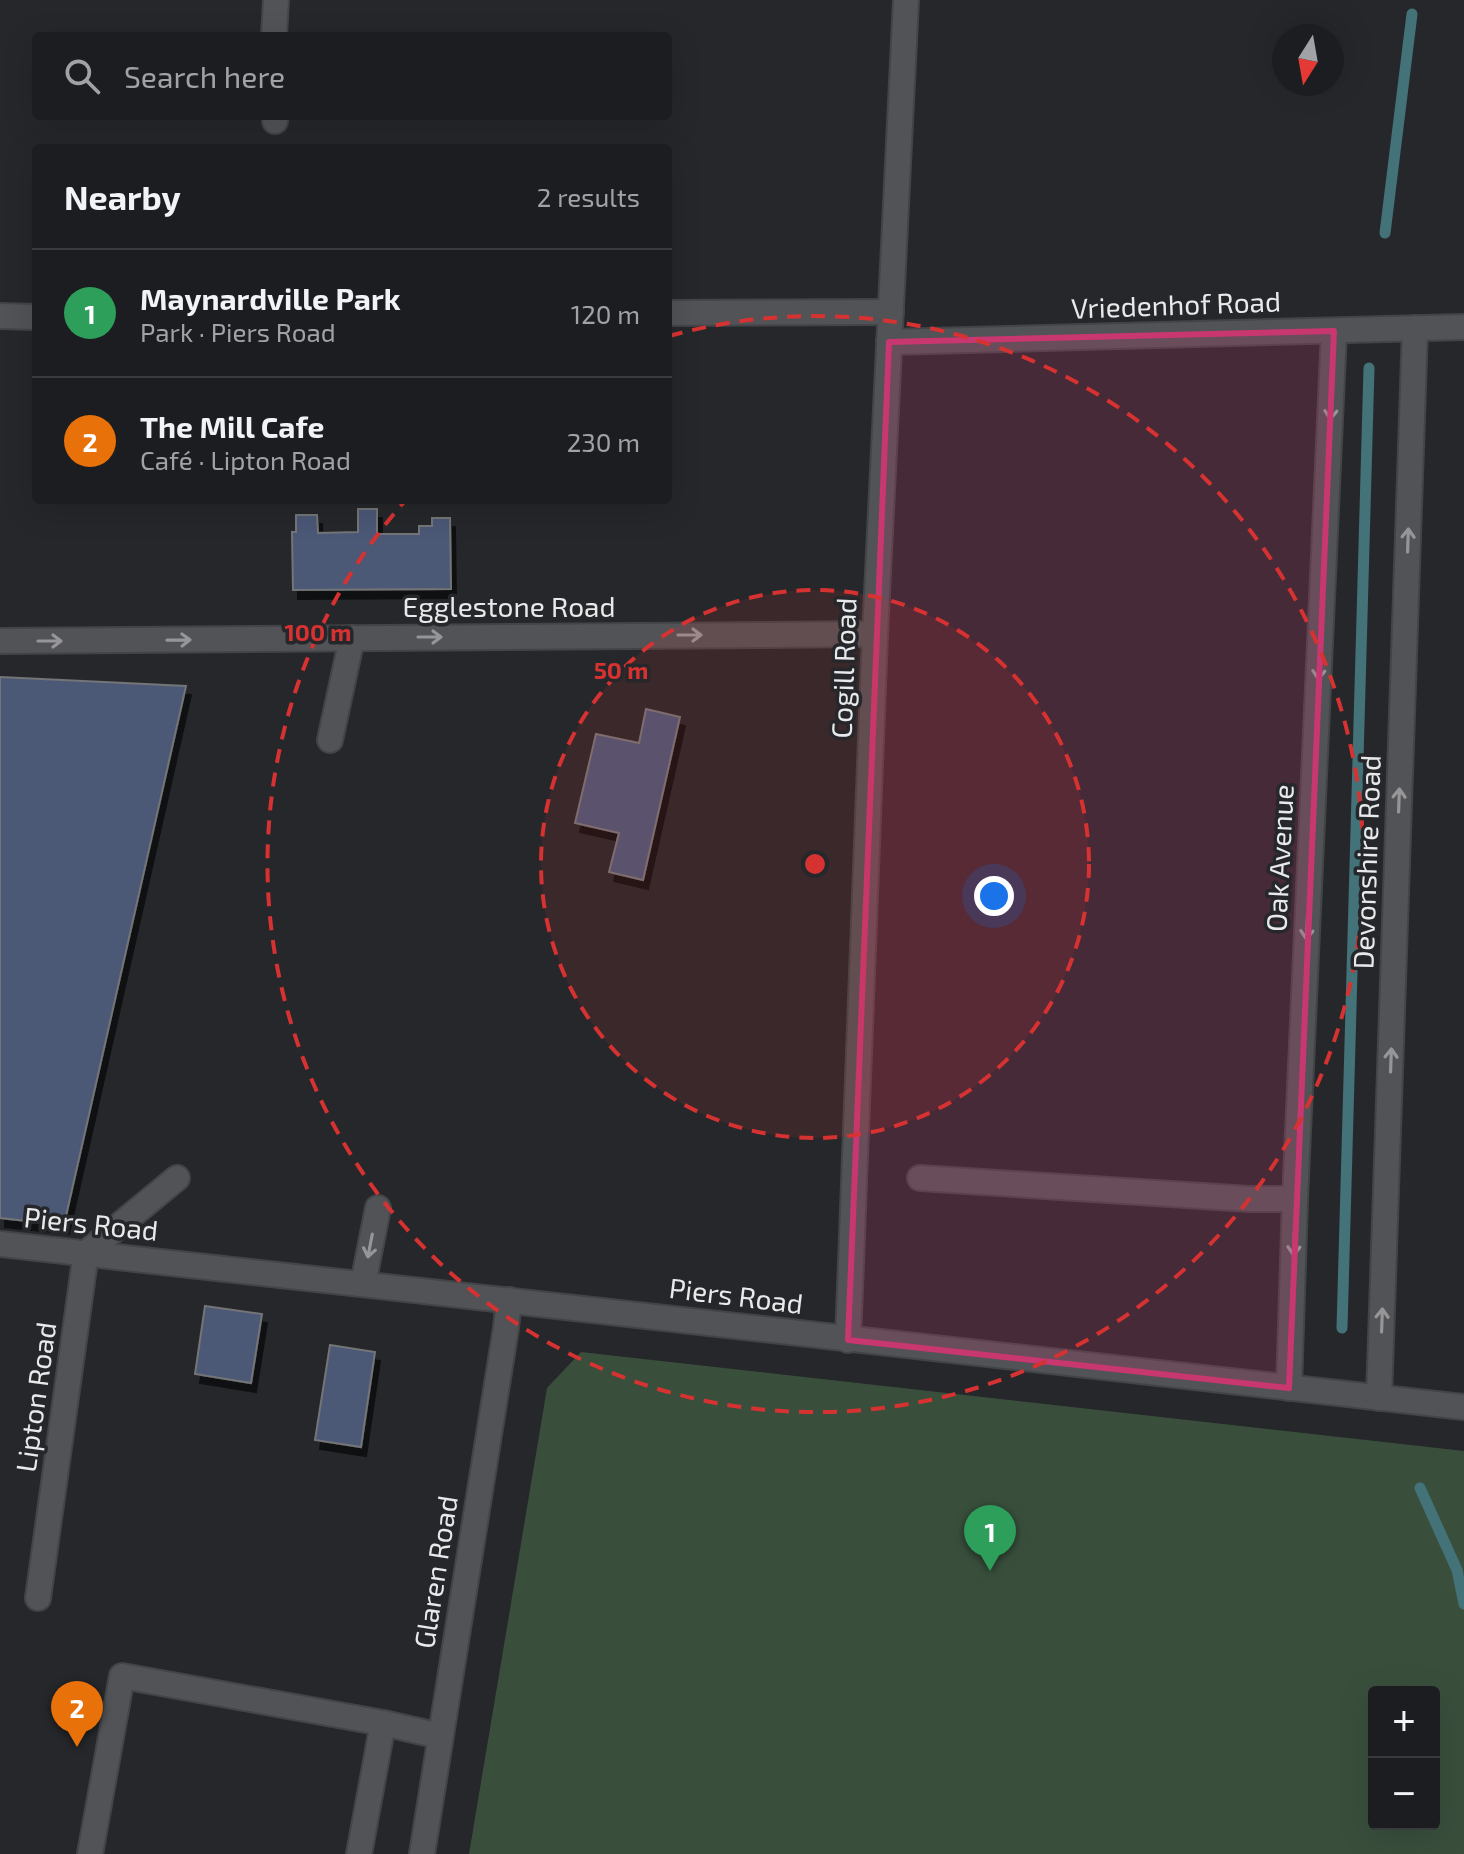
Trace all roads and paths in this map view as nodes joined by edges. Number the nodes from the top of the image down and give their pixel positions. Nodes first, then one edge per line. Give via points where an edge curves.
1 (276, 0) edge
2 (906, 0) edge
3 (274, 32) edge
4 (891, 312) junction
5 (672, 313) edge
6 (0, 316) edge
7 (32, 317) edge
8 (1464, 327) edge
9 (1415, 328) junction
10 (1334, 331) junction
11 (889, 342) junction
12 (875, 634) junction
13 (352, 638) junction
14 (0, 641) edge
15 (330, 740) dead end
16 (177, 1178) dead end
17 (920, 1178) dead end
18 (1295, 1199) junction
19 (378, 1208) dead end
20 (0, 1244) edge
21 (86, 1253) junction
22 (363, 1284) junction
23 (509, 1300) junction
24 (848, 1340) junction
25 (1289, 1388) junction
26 (1379, 1398) junction
27 (1464, 1407) edge
28 (38, 1598) dead end
29 (383, 1723) junction
30 (440, 1736) junction
31 (90, 1854) edge
32 (359, 1854) edge
33 (422, 1854) edge

1 - 3 street
2 - 4 street, Cogill Road
4 - 5 street
4 - 11 street, Cogill Road
6 - 7 street
8 - 9 street, Vriedenhof Road
9 - 10 street, Vriedenhof Road
26 -> 9 street, Devonshire Road
10 - 11 street, Vriedenhof Road
10 -> 18 street, Oak Avenue
11 - 12 street, Cogill Road
13 -> 12 street, Egglestone Road
12 - 24 street, Cogill Road
14 -> 13 street, Egglestone Road
13 - 15 street
16 - 21 street
17 - 18 street
18 -> 25 street, Oak Avenue
19 -> 22 street
20 - 21 street, Piers Road
21 - 22 street, Piers Road
21 - 28 street, Lipton Road
22 - 23 street, Piers Road
23 - 24 street, Piers Road
23 - 30 street, Glaren Road
24 - 25 street, Piers Road
25 - 26 street, Piers Road
26 - 27 street, Piers Road
29 - 30 street
29 - 31 street via 122,1676
29 - 32 street
30 - 33 street, Glaren Road

